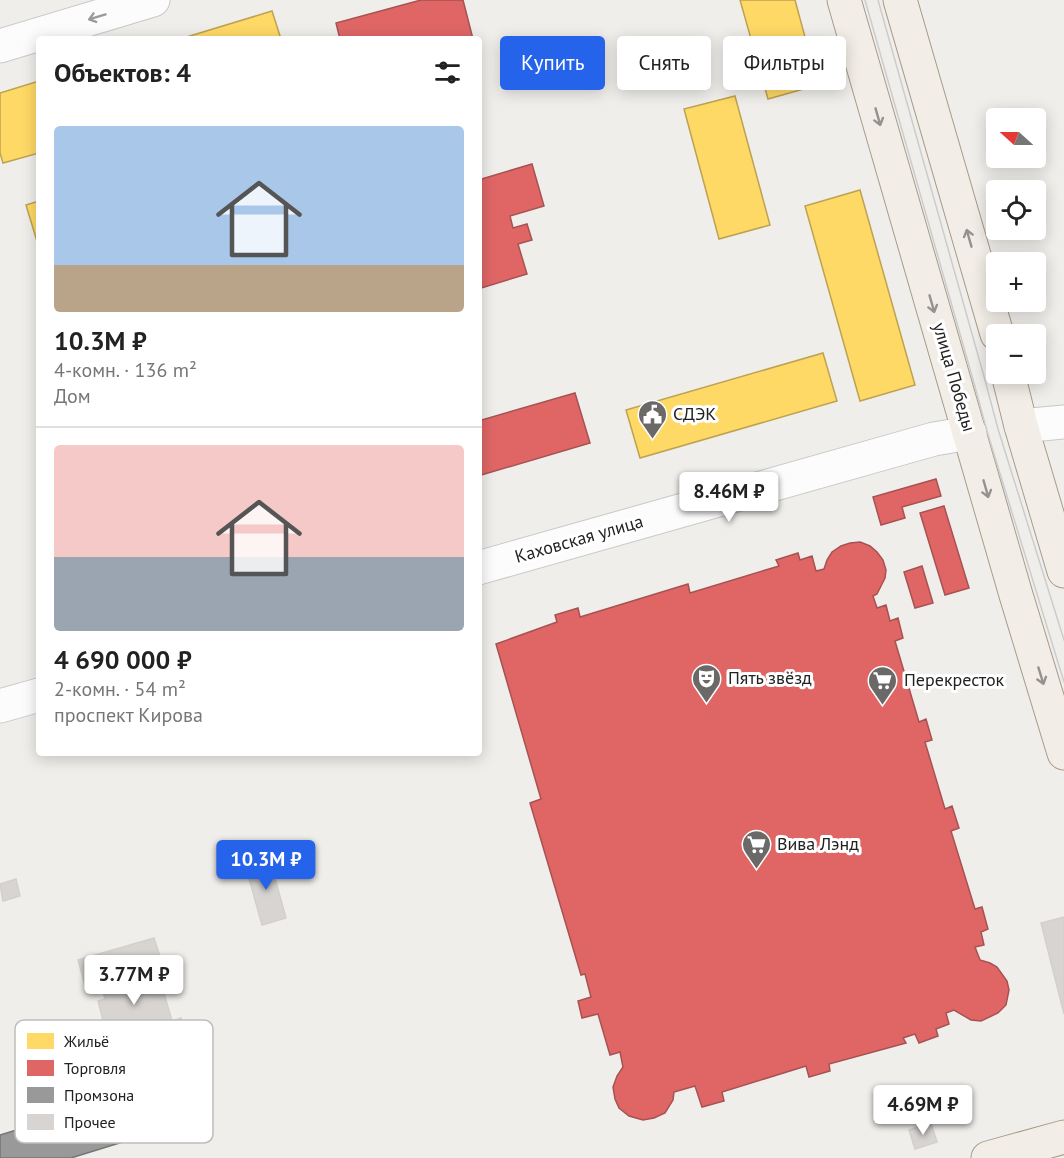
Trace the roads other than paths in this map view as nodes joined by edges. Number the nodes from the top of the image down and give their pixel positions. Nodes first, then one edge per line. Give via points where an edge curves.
1 (153, 0) edge
2 (844, 0) edge
3 (900, 0) edge
4 (0, 46) edge
5 (994, 324) edge
6 (1010, 384) edge
7 (1064, 422) edge
8 (1021, 426) junction
9 (970, 433) junction
10 (482, 567) edge
11 (1064, 571) edge
12 (36, 695) edge
13 (0, 706) edge
14 (1064, 753) edge
15 (1064, 1137) edge
16 (988, 1158) edge

1 -> 4 street
2 -> 9 main road, улица Победы
5 -> 3 main road
6 - 8 main road
7 - 8 street, Каховская улица
8 - 9 main road, Каховская улица
8 - 11 main road
9 - 10 street, Каховская улица via 934,439
9 -> 14 main road, улица Победы
12 - 13 street
15 - 16 main road

